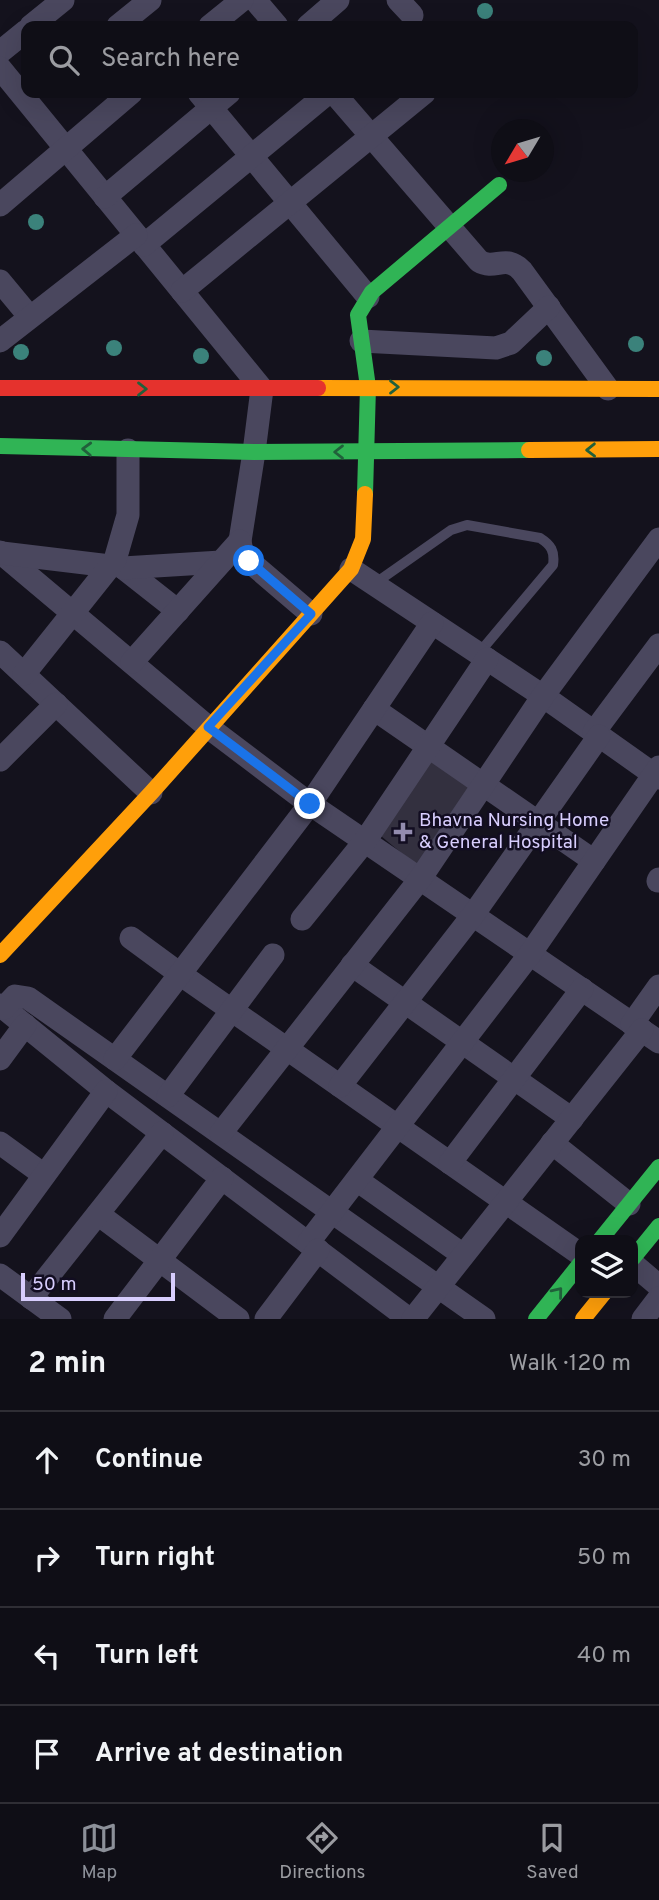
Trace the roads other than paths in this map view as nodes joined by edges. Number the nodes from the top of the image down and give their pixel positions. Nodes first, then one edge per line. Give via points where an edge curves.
1 (63, 0) edge
2 (242, 0) edge
3 (255, 0) edge
4 (338, 0) edge
5 (37, 21) edge
6 (216, 21) edge
7 (273, 21) edge
8 (314, 21) edge
9 (21, 34) edge
10 (0, 52) edge
11 (0, 68) edge
12 (21, 86) edge
13 (34, 98) edge
14 (125, 98) edge
15 (213, 98) edge
16 (322, 98) edge
17 (338, 98) edge
18 (418, 98) edge
19 (371, 136) junction
20 (65, 148) junction
21 (253, 157) junction
22 (499, 185) dead end
23 (105, 197) junction
24 (290, 202) junction
25 (0, 205) edge
26 (449, 227) junction
27 (140, 240) junction
28 (0, 281) edge
29 (182, 291) junction
30 (368, 297) junction
31 (549, 307) junction
32 (29, 316) junction
33 (0, 341) edge
34 (361, 341) junction
35 (368, 387) junction
36 (0, 388) edge
37 (608, 389) junction
38 (659, 389) edge
39 (262, 390) junction
40 (0, 446) edge
41 (659, 449) edge
42 (128, 450) junction
43 (254, 452) junction
44 (367, 453) junction
45 (659, 539) edge
46 (240, 541) junction
47 (1, 553) edge
48 (221, 562) junction
49 (116, 565) junction
50 (351, 569) junction
51 (374, 584) junction
52 (178, 611) junction
53 (73, 612) junction
54 (311, 614) junction
55 (432, 623) junction
56 (659, 645) edge
57 (0, 652) edge
58 (483, 656) junction
59 (132, 663) junction
60 (24, 674) junction
61 (543, 696) junction
62 (56, 704) junction
63 (374, 709) junction
64 (208, 727) junction
65 (597, 734) junction
66 (429, 747) junction
67 (0, 760) edge
68 (657, 773) edge
69 (483, 784) junction
70 (151, 793) junction
71 (310, 804) junction
72 (538, 822) junction
73 (365, 841) junction
74 (594, 861) junction
75 (420, 879) junction
76 (473, 915) junction
77 (302, 919) dead end
78 (131, 937) dead end
79 (530, 954) junction
80 (0, 955) edge
81 (273, 956) dead end
82 (352, 965) junction
83 (180, 974) junction
84 (659, 986) edge
85 (582, 989) junction
86 (406, 1003) junction
87 (2, 1006) edge
88 (232, 1011) junction
89 (25, 1025) junction
90 (644, 1032) edge
91 (462, 1042) junction
92 (287, 1049) junction
93 (0, 1059) edge
94 (115, 1059) junction
95 (514, 1079) junction
96 (340, 1086) junction
97 (106, 1091) junction
98 (168, 1096) junction
99 (572, 1119) junction
100 (398, 1126) junction
101 (162, 1133) junction
102 (221, 1133) junction
103 (0, 1143) edge
104 (552, 1143) junction
105 (450, 1163) junction
106 (659, 1167) edge
107 (44, 1175) junction
108 (222, 1178) junction
109 (357, 1180) junction
110 (506, 1202) junction
111 (629, 1204) junction
112 (332, 1212) junction
113 (98, 1214) junction
114 (659, 1226) edge
115 (604, 1235) edge
116 (0, 1236) edge
117 (313, 1247) junction
118 (575, 1250) edge
119 (638, 1252) edge
120 (463, 1255) junction
121 (160, 1260) junction
122 (638, 1268) edge
123 (575, 1270) edge
124 (0, 1275) edge
125 (659, 1286) edge
126 (439, 1287) junction
127 (31, 1298) junction
128 (600, 1298) edge
129 (659, 1298) edge
130 (60, 1319) edge
131 (115, 1319) edge
132 (238, 1319) edge
133 (266, 1319) edge
134 (411, 1319) edge
135 (484, 1319) edge
136 (536, 1319) edge
137 (583, 1319) edge
138 (643, 1319) edge

1 - 5 street
2 - 6 street
3 - 7 street
4 - 8 street
9 - 10 street
11 - 12 street
13 - 20 street
14 - 20 street
15 - 21 street
15 - 23 street
16 - 21 street
17 - 19 street
18 - 19 street
19 - 24 street
19 - 26 street
20 - 23 street
20 - 25 street
21 - 24 street
21 - 27 street
22 - 26 street
23 - 27 street
24 - 29 street
24 - 30 street
26 - 30 street
26 - 31 street via 485,265 515,263
27 - 29 street
27 - 32 street
28 - 32 street
29 - 39 street
30 - 34 street via 358,315
31 - 34 street via 511,343 496,348
31 - 37 street
32 - 33 street
34 - 35 street
35 -> 37 street
35 - 39 street
35 - 44 street
36 -> 39 street
37 - 38 street
39 - 43 street
42 -> 40 street
41 -> 44 street
42 - 43 street
42 - 49 street via 128,515
44 -> 43 street
43 - 46 street
44 - 50 street via 363,539
45 - 61 street
46 - 48 street
46 - 54 street via 249,561
47 - 49 street
47 - 53 street
48 - 49 street
48 - 52 street
49 - 52 street
49 - 53 street
50 - 51 street
50 - 54 street
51 - 55 street
51 - 58 lane via 451,530 467,525 540,538 555,555 553,565
52 - 59 street
53 - 59 street
53 - 60 street
54 - 64 street
55 - 58 street
55 - 63 street
56 - 65 street
57 - 60 street
58 - 61 street
58 - 66 street
59 - 64 street
60 - 62 street
61 - 65 street
61 - 69 street
62 - 67 street
62 - 70 street
63 - 66 street
63 - 71 street
64 - 70 street
64 - 71 street
65 - 68 street
65 - 72 street
66 - 69 street
66 - 73 street
68 - 74 street
69 - 72 street
69 - 75 street
70 - 80 street
71 - 73 street
71 - 83 street
72 - 74 street
72 - 76 street
73 - 75 street
73 - 77 street
74 - 79 street
75 - 76 street
75 - 82 street
76 - 79 street
76 - 86 street
78 - 83 street
79 - 85 street
79 - 91 street
81 - 88 street
82 - 86 street
82 - 92 street
83 - 88 street
83 - 94 street
84 - 90 street
85 - 90 street
85 - 95 street
86 - 91 street
86 - 96 street
87 - 89 street
87 - 94 street via 15,996 28,998
88 - 92 street
88 - 98 street
89 - 93 street
89 - 97 street
90 - 99 street
91 - 95 street
91 - 100 street
92 - 96 street
92 - 102 street
94 - 98 street
95 - 99 street
95 - 105 street
96 - 100 street
97 - 101 street
97 - 107 street
98 - 102 street
99 - 104 street
100 - 105 street
100 - 109 street
101 - 108 street
101 - 113 street
102 - 112 street
103 - 107 street
104 - 110 street
104 - 111 street
105 - 110 street
106 - 111 street
107 - 116 street
108 - 117 street
108 - 121 street
109 - 112 street
109 - 120 street
110 - 118 street
110 - 120 street
111 - 115 street
112 - 117 street
112 - 126 street
113 - 121 street
113 - 127 street
114 - 119 street
117 - 133 street
117 - 134 street
120 - 126 street
121 - 131 street
121 - 132 street
122 - 125 street
136 -> 123 street
124 - 127 street
126 - 134 street
126 - 135 street
127 - 130 street
128 - 137 street
129 - 138 street

